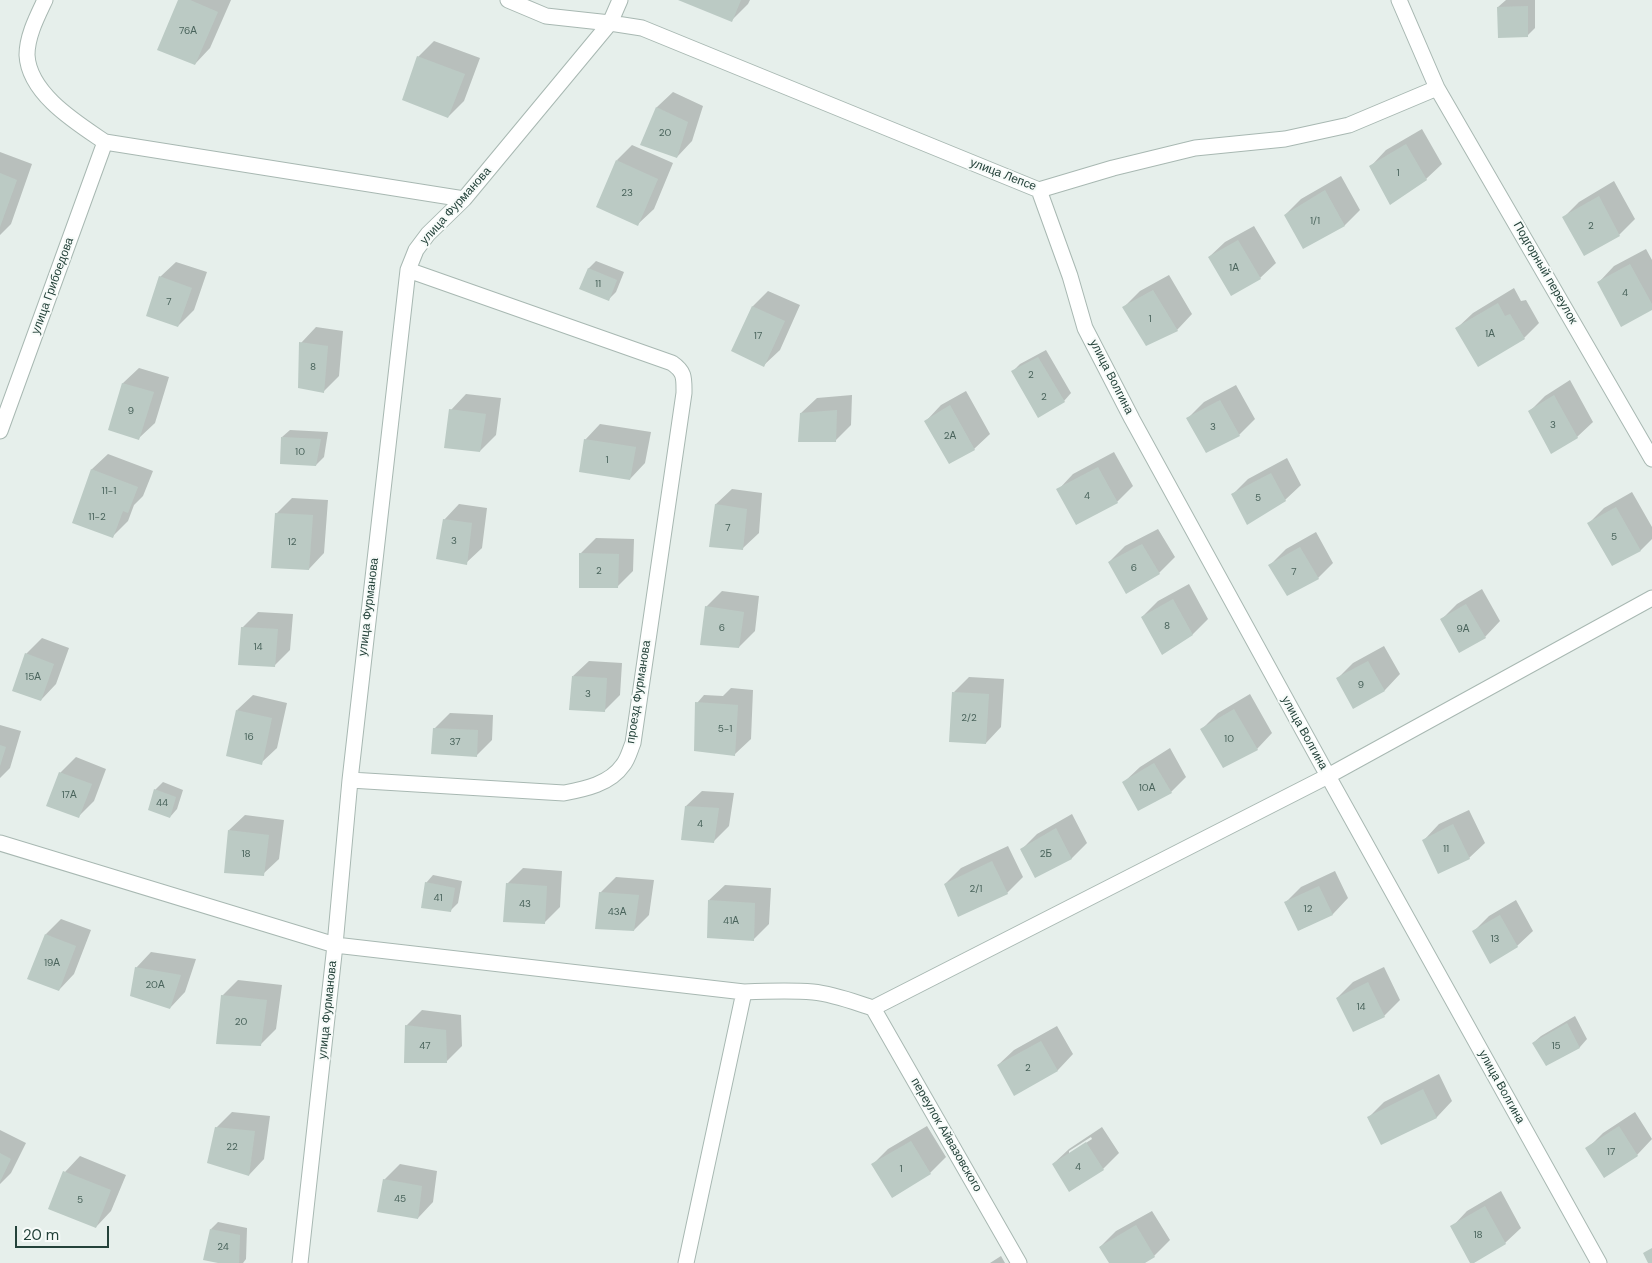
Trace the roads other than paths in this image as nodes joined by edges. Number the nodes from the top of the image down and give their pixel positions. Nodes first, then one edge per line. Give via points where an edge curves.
1 (45, 0) edge
2 (508, 0) edge
3 (620, 0) edge
4 (1399, 0) edge
5 (610, 23) junction
6 (1437, 88) junction
7 (105, 142) junction
8 (1039, 190) junction
9 (464, 199) junction
10 (408, 270) junction
11 (0, 431) edge
12 (1652, 459) edge
13 (1652, 598) edge
14 (1328, 776) junction
15 (350, 780) junction
16 (0, 843) edge
17 (335, 945) junction
18 (744, 992) junction
19 (873, 1008) junction
20 (300, 1263) edge
21 (686, 1263) edge
22 (1019, 1263) edge
23 (1599, 1263) edge

1 - 7 street via 30,34 27,56 33,79 63,113
2 - 5 street, улица Лепсе via 546,16
3 - 5 street
4 - 6 street, Подгорный переулок
5 - 8 street, улица Лепсе via 642,28
5 - 9 street, улица Фурманова
6 - 8 street, улица Лепсе via 1349,125 1285,140 1195,148
6 - 12 street, Подгорный переулок
7 - 9 street
7 - 11 street, улица Грибоедова
8 - 14 street, улица Волгина via 1086,328 1132,419
9 - 10 street, улица Фурманова via 428,234 416,250
10 - 15 street, улица Фурманова
10 - 15 street, проезд Фурманова via 667,361 681,369 684,393 633,743 624,765 608,779 588,789 564,793
13 - 14 street
14 - 19 street
14 - 23 street, улица Волгина
15 - 17 street, улица Фурманова
16 - 17 street
17 - 18 street
17 - 20 street, улица Фурманова
18 - 19 street via 814,992
18 - 21 street
19 - 22 street, переулок Айвазовского

